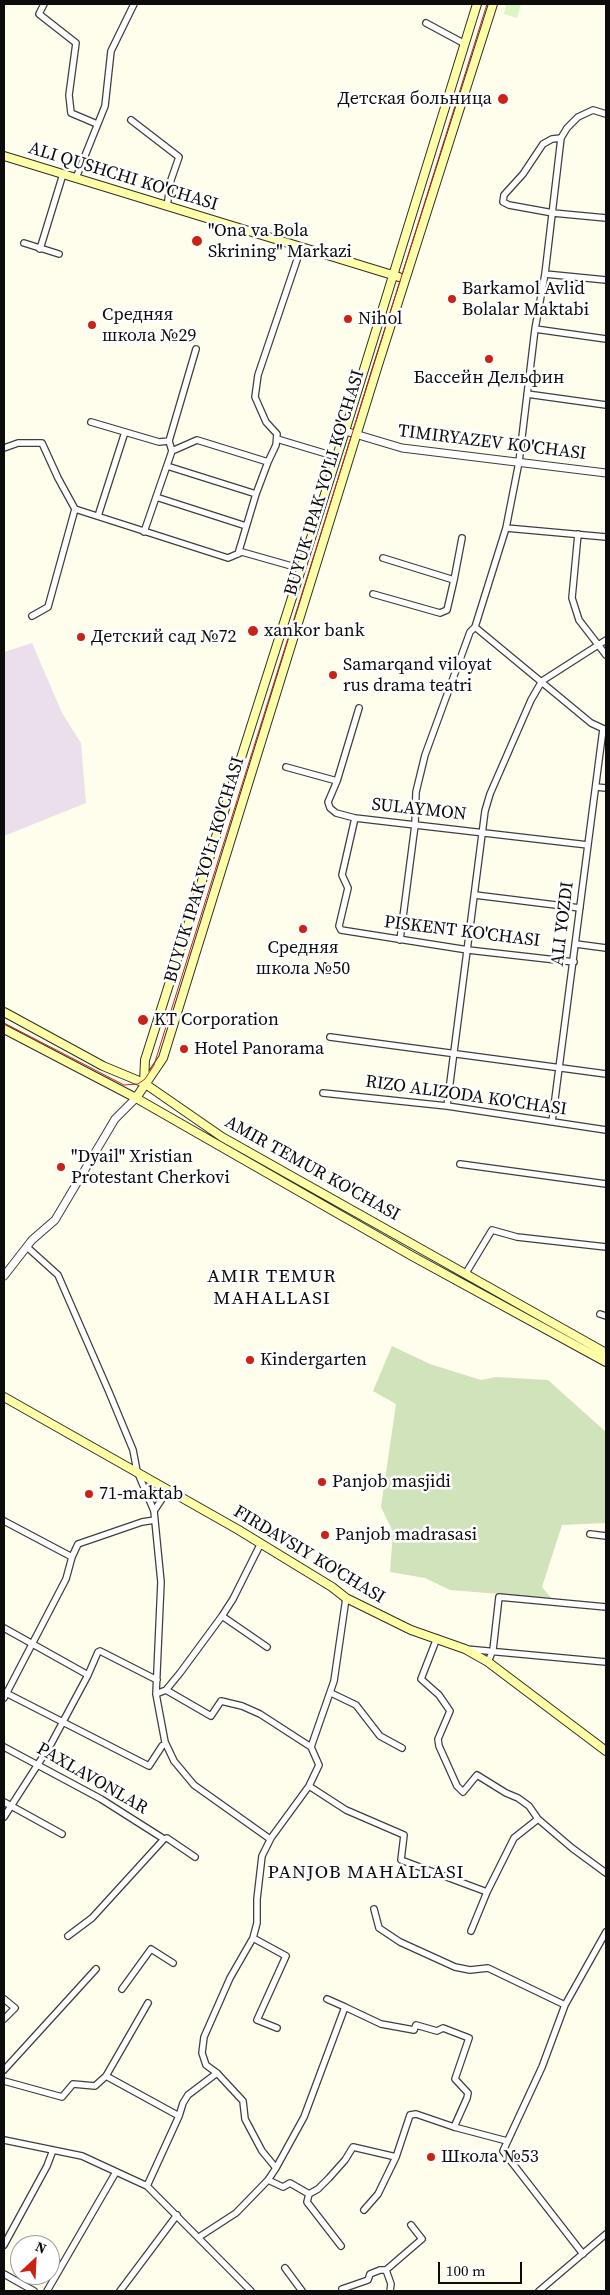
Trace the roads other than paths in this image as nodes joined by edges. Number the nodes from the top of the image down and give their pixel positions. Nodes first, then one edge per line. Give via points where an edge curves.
1 (44, 4) edge
2 (134, 4) edge
3 (477, 4) edge
4 (494, 4) edge
5 (426, 23) dead end
6 (465, 44) junction
7 (606, 114) edge
8 (131, 120) dead end
9 (97, 124) junction
10 (561, 138) junction
11 (4, 156) edge
12 (64, 174) junction
13 (76, 178) junction
14 (167, 206) junction
15 (552, 213) junction
16 (606, 218) edge
17 (24, 243) dead end
18 (302, 248) junction
19 (40, 249) junction
20 (59, 254) dead end
21 (545, 274) junction
22 (394, 276) junction
23 (405, 280) junction
24 (606, 280) edge
25 (535, 329) junction
26 (606, 339) edge
27 (196, 349) dead end
28 (527, 394) junction
29 (606, 405) edge
30 (90, 422) dead end
31 (345, 431) junction
32 (125, 432) junction
33 (356, 435) junction
34 (276, 440) junction
35 (169, 441) junction
36 (4, 448) edge
37 (172, 451) junction
38 (337, 457) junction
39 (268, 462) junction
40 (519, 462) junction
41 (166, 466) junction
42 (606, 473) edge
43 (256, 494) junction
44 (156, 497) junction
45 (75, 509) junction
46 (98, 516) junction
47 (246, 526) junction
48 (506, 528) junction
49 (144, 532) junction
50 (578, 534) junction
51 (606, 537) edge
52 (462, 538) dead end
53 (238, 554) junction
54 (383, 558) dead end
55 (302, 569) junction
56 (454, 580) junction
57 (373, 594) dead end
58 (32, 616) dead end
59 (475, 627) junction
60 (606, 640) edge
61 (599, 645) junction
62 (606, 655) edge
63 (542, 681) junction
64 (359, 708) dead end
65 (604, 729) edge
66 (286, 766) dead end
67 (337, 782) junction
68 (596, 787) junction
69 (606, 788) edge
70 (355, 818) junction
71 (415, 825) junction
72 (483, 832) junction
73 (588, 845) junction
74 (475, 895) junction
75 (580, 908) junction
76 (400, 940) junction
77 (576, 944) junction
78 (606, 948) edge
79 (468, 950) junction
80 (574, 962) junction
81 (4, 1012) edge
82 (4, 1029) edge
83 (330, 1037) dead end
84 (454, 1052) junction
85 (560, 1068) junction
86 (606, 1074) edge
87 (144, 1083) junction
88 (323, 1093) dead end
89 (136, 1098) junction
90 (447, 1106) junction
91 (552, 1122) junction
92 (606, 1130) edge
93 (460, 1164) dead end
94 (606, 1184) edge
95 (26, 1246) junction
96 (606, 1247) edge
97 (466, 1273) junction
98 (4, 1276) edge
99 (524, 1306) junction
100 (520, 1314) junction
101 (600, 1314) dead end
102 (606, 1316) edge
103 (606, 1353) edge
104 (606, 1362) edge
105 (4, 1397) edge
106 (137, 1471) junction
107 (168, 1490) junction
108 (154, 1511) junction
109 (155, 1520) junction
110 (4, 1521) edge
111 (590, 1534) dead end
112 (606, 1536) edge
113 (261, 1543) junction
114 (72, 1557) junction
115 (346, 1598) junction
116 (606, 1607) edge
117 (222, 1616) junction
118 (4, 1628) edge
119 (437, 1638) junction
120 (33, 1644) junction
121 (267, 1647) dead end
122 (465, 1649) junction
123 (493, 1650) junction
124 (488, 1662) junction
125 (606, 1662) edge
126 (88, 1675) junction
127 (157, 1680) junction
128 (166, 1690) junction
129 (331, 1693) junction
130 (5, 1694) edge
131 (156, 1694) junction
132 (63, 1723) junction
133 (162, 1746) dead end
134 (4, 1747) edge
135 (311, 1747) junction
136 (402, 1748) dead end
137 (606, 1751) edge
138 (38, 1765) junction
139 (309, 1786) junction
140 (4, 1802) edge
141 (10, 1806) junction
142 (4, 1817) edge
143 (538, 1819) junction
144 (62, 1834) dead end
145 (164, 1839) junction
146 (270, 1839) junction
147 (195, 1857) dead end
148 (606, 1873) edge
149 (486, 1892) junction
150 (374, 1909) dead end
151 (472, 1930) dead end
152 (606, 1932) edge
153 (68, 1936) dead end
154 (253, 1938) junction
155 (173, 1963) dead end
156 (96, 1969) dead end
157 (122, 1989) dead end
158 (4, 1999) edge
159 (327, 1999) dead end
160 (148, 2003) dead end
161 (566, 2005) junction
162 (345, 2007) junction
163 (4, 2019) edge
164 (277, 2028) dead end
165 (4, 2070) edge
166 (217, 2073) junction
167 (106, 2076) junction
168 (4, 2081) edge
169 (179, 2116) junction
170 (454, 2127) junction
171 (4, 2140) edge
172 (507, 2141) junction
173 (53, 2150) junction
174 (396, 2158) junction
175 (276, 2168) junction
176 (116, 2172) junction
177 (268, 2180) junction
178 (147, 2186) junction
179 (308, 2194) junction
180 (364, 2210) dead end
181 (177, 2216) junction
182 (411, 2225) dead end
183 (606, 2234) edge
184 (199, 2237) junction
185 (4, 2245) edge
186 (341, 2246) dead end
187 (583, 2254) junction
188 (285, 2268) dead end
189 (386, 2270) junction
190 (4, 2274) edge
191 (25, 2289) edge
192 (342, 2289) dead end
193 (123, 2290) edge
194 (34, 2291) edge
195 (47, 2291) edge
196 (251, 2291) edge
197 (302, 2291) edge
198 (390, 2291) edge
199 (539, 2291) edge

1 - 9 street via 39,14 76,43 68,95 71,113
2 - 9 street via 111,51 105,106
3 - 6 main road, BUYUK IPAK YO'LI KO'CHASI
4 - 23 main road, BUYUK IPAK YO'LI KO'CHASI
5 - 6 street
6 - 22 main road, BUYUK IPAK YO'LI KO'CHASI
7 - 10 street via 593,110 578,117
8 - 14 street via 179,157
9 - 13 street
10 - 15 street
10 - 15 street via 543,144 504,195 503,202
11 - 12 main road, ALI QUSHCHI KO'CHASI
12 - 13 main road, ALI QUSHCHI KO'CHASI
12 - 19 street
13 - 14 main road, ALI QUSHCHI KO'CHASI
14 - 18 main road, ALI QUSHCHI KO'CHASI
15 - 16 street
15 - 21 street
17 - 19 street
18 - 22 main road, ALI QUSHCHI KO'CHASI
18 - 34 street via 258,375 255,398 266,422 277,434
19 - 20 street
21 - 24 street
21 - 25 street
22 - 23 main road, ALI QUSHCHI KO'CHASI
22 - 31 main road, BUYUK IPAK YO'LI KO'CHASI
23 - 33 main road, BUYUK IPAK YO'LI KO'CHASI
25 - 26 street
25 - 28 street
27 - 35 street
28 - 29 street
28 - 40 street
30 - 32 street
31 - 33 street, TIMIRYAZEV KO'CHASI
31 - 38 main road, BUYUK IPAK YO'LI KO'CHASI
32 - 35 street via 159,442
32 - 46 street
33 - 40 street, TIMIRYAZEV KO'CHASI via 402,448
33 - 87 main road, BUYUK IPAK YO'LI KO'CHASI via 163,1058
34 - 38 street
34 - 39 street
35 - 37 street
36 - 45 street via 18,443 42,443
37 - 39 street via 198,440
37 - 41 street
38 - 55 main road, BUYUK IPAK YO'LI KO'CHASI
39 - 43 street
40 - 42 street, TIMIRYAZEV KO'CHASI
40 - 48 street
41 - 43 street
41 - 44 street
43 - 47 street
44 - 47 street
44 - 49 street
45 - 46 street
45 - 58 street via 48,606
46 - 49 street
47 - 53 street
48 - 50 street
48 - 59 street
49 - 53 street via 228,558
50 - 51 street
50 - 61 street via 572,598 578,620
52 - 56 street
53 - 55 street via 242,552
54 - 56 street
55 - 87 main road, BUYUK IPAK YO'LI KO'CHASI via 146,1058
56 - 57 street via 447,610 440,613
59 - 63 street
59 - 71 street via 470,632 425,755 416,792
60 - 61 street
61 - 62 street
61 - 63 street
63 - 65 street via 591,723
63 - 72 street via 490,794
64 - 67 street
65 - 68 street, ALI YOZDI
66 - 67 street
67 - 70 street, SULAYMON via 328,802 330,808
68 - 69 street
68 - 73 street, ALI YOZDI
70 - 71 street, SULAYMON
70 - 76 street, PISKENT KO'CHASI via 342,876 348,888 339,926 346,931
71 - 72 street, SULAYMON
71 - 76 street
72 - 73 street, SULAYMON
72 - 74 street
73 - 75 street, ALI YOZDI
74 - 75 street
74 - 79 street
75 - 77 street, ALI YOZDI
76 - 79 street, PISKENT KO'CHASI
77 - 78 street
77 - 80 street, ALI YOZDI
79 - 80 street, PISKENT KO'CHASI
79 - 84 street
80 - 85 street, ALI YOZDI
81 - 87 main road, AMIR TEMUR KO'CHASI via 103,1066
82 - 89 main road, AMIR TEMUR KO'CHASI
83 - 84 street
84 - 85 street
84 - 90 street
85 - 86 street
85 - 91 street, ALI YOZDI
87 - 89 main road, BUYUK IPAK YO'LI KO'CHASI
87 - 97 main road, AMIR TEMUR KO'CHASI via 222,1136
88 - 90 street, RIZO ALIZODA KO'CHASI
89 - 95 street via 116,1119 55,1220
89 - 100 main road, AMIR TEMUR KO'CHASI
90 - 91 street, RIZO ALIZODA KO'CHASI
91 - 92 street, RIZO ALIZODA KO'CHASI
93 - 94 street
95 - 98 street
95 - 106 street via 58,1275 133,1450
96 - 97 street via 517,1237 492,1230
97 - 99 main road, AMIR TEMUR KO'CHASI
99 - 100 main road
99 - 103 main road, AMIR TEMUR KO'CHASI
100 - 104 main road, AMIR TEMUR KO'CHASI
101 - 102 street
105 - 106 main road, FIRDAVSIY KO'CHASI
106 - 107 main road, FIRDAVSIY KO'CHASI
106 - 108 street
107 - 108 street
107 - 113 main road, FIRDAVSIY KO'CHASI
108 - 109 street
109 - 114 street via 78,1544
109 - 127 street via 161,1582
110 - 114 street
111 - 112 street
113 - 115 main road, FIRDAVSIY KO'CHASI
113 - 117 street
114 - 120 street via 66,1579
115 - 119 main road, FIRDAVSIY KO'CHASI via 411,1630
115 - 129 street
116 - 123 street via 499,1597
117 - 121 street
117 - 128 street
118 - 120 street
119 - 122 main road, FIRDAVSIY KO'CHASI
119 - 143 street via 421,1679 439,1695 450,1711 438,1738 456,1786 463,1792 477,1775 518,1798
120 - 126 street
120 - 130 street
122 - 123 street
122 - 124 main road, FIRDAVSIY KO'CHASI
123 - 124 street
123 - 125 street
124 - 137 main road, FIRDAVSIY KO'CHASI
126 - 127 street via 100,1651
126 - 132 street
127 - 131 street
128 - 131 street
128 - 135 street via 211,1716 221,1701 242,1706
129 - 135 street
129 - 136 street via 356,1705 380,1736
130 - 132 street
131 - 146 street via 165,1742 174,1761 194,1785
132 - 133 street via 148,1766
132 - 138 street
134 - 138 street, PAXLAVONLAR
135 - 139 street via 319,1765
138 - 141 street
138 - 145 street, PAXLAVONLAR
139 - 146 street
139 - 149 street via 346,1810 404,1835 401,1860
140 - 141 street
141 - 142 street
141 - 144 street
143 - 148 street
143 - 149 street via 514,1838
145 - 147 street, PAXLAVONLAR
145 - 153 street via 92,1918
146 - 154 street via 262,1856
149 - 151 street
150 - 161 street via 378,1928 400,1942 455,1967 470,1970 488,1968
152 - 161 street
154 - 164 street via 286,1956 257,2020
154 - 166 street via 230,1978 204,2037 202,2053 206,2065
155 - 157 street via 151,1949
156 - 165 street
158 - 163 street via 15,2008
159 - 162 street
160 - 167 street
161 - 172 street via 538,2076
162 - 170 street via 381,2024 414,2030 416,2025 437,2031 443,2028 469,2038 455,2080 468,2093
162 - 175 street via 304,2117
166 - 169 street via 188,2095
166 - 175 street via 243,2101 245,2119 262,2151
167 - 168 street via 95,2086 73,2084 62,2097
167 - 169 street
169 - 178 street
170 - 172 street
170 - 174 street via 416,2114 410,2115
171 - 173 street
172 - 187 street via 503,2151
173 - 176 street via 82,2156
173 - 185 street
174 - 179 street via 353,2147 329,2178
174 - 180 street via 378,2194
175 - 177 street
176 - 178 street
176 - 195 street
177 - 179 street via 283,2187 290,2183
177 - 184 street via 236,2213
178 - 181 street
179 - 186 street via 307,2202
181 - 184 street
181 - 193 street
182 - 189 street via 422,2239
183 - 187 street
184 - 196 street
187 - 199 street
188 - 197 street
189 - 192 street via 370,2274 368,2280
189 - 198 street
190 - 191 street
191 - 194 street

